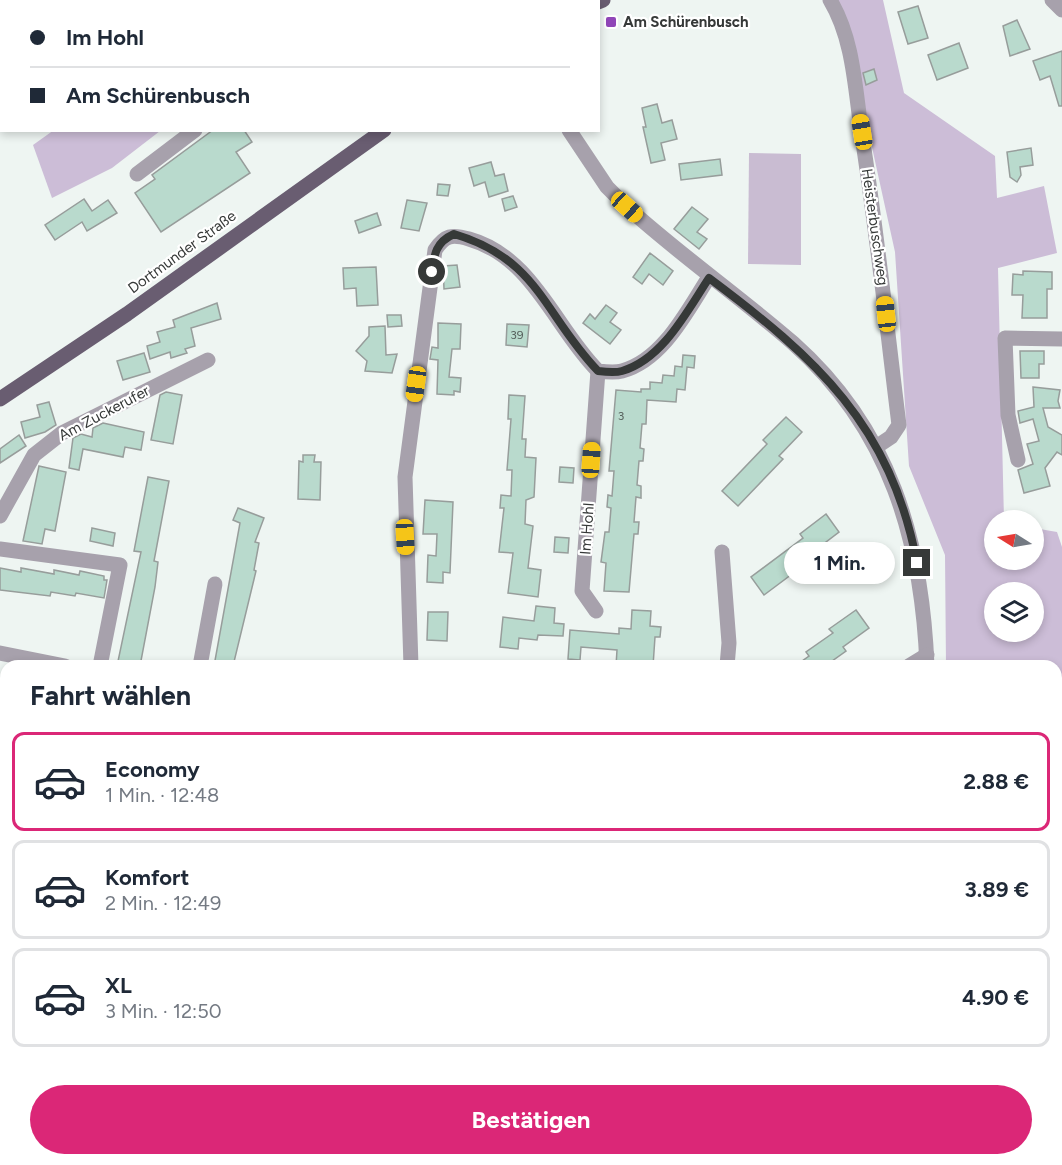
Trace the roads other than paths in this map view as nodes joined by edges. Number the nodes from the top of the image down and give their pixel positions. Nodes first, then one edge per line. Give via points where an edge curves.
1 (830, 0) edge
2 (1052, 0) edge
3 (1062, 10) edge
4 (192, 132) edge
5 (381, 132) edge
6 (570, 132) edge
7 (137, 174) dead end
8 (709, 278) junction
9 (1062, 339) edge
10 (208, 360) dead end
11 (598, 371) junction
12 (0, 399) edge
13 (876, 447) junction
14 (1018, 460) dead end
15 (0, 516) edge
16 (0, 549) edge
17 (722, 552) dead end
18 (215, 584) dead end
19 (596, 611) dead end
20 (0, 653) edge
21 (35, 660) edge
22 (101, 660) edge
23 (201, 660) edge
24 (411, 660) edge
25 (728, 660) edge
26 (927, 660) edge

1 - 13 street, Heisterbuschweg via 842,21 851,66 879,244 899,425 891,437
2 - 3 street
4 - 7 street
5 - 12 main road, Dortmunder Straße via 127,314
6 - 8 street via 607,187
8 - 11 street via 657,350 642,363 620,372
8 - 13 street via 795,345 843,395
9 - 14 street via 1005,338 1008,415
10 - 15 street, Am Zuckerufer via 62,433 34,455
11 - 19 street, Im Hohl via 582,591
11 - 24 street via 531,281 507,257 476,240 454,234 443,239 435,250 405,477
13 - 26 street via 895,488 914,548
16 - 22 street via 120,565
17 - 25 street
18 - 23 street
20 - 21 street

